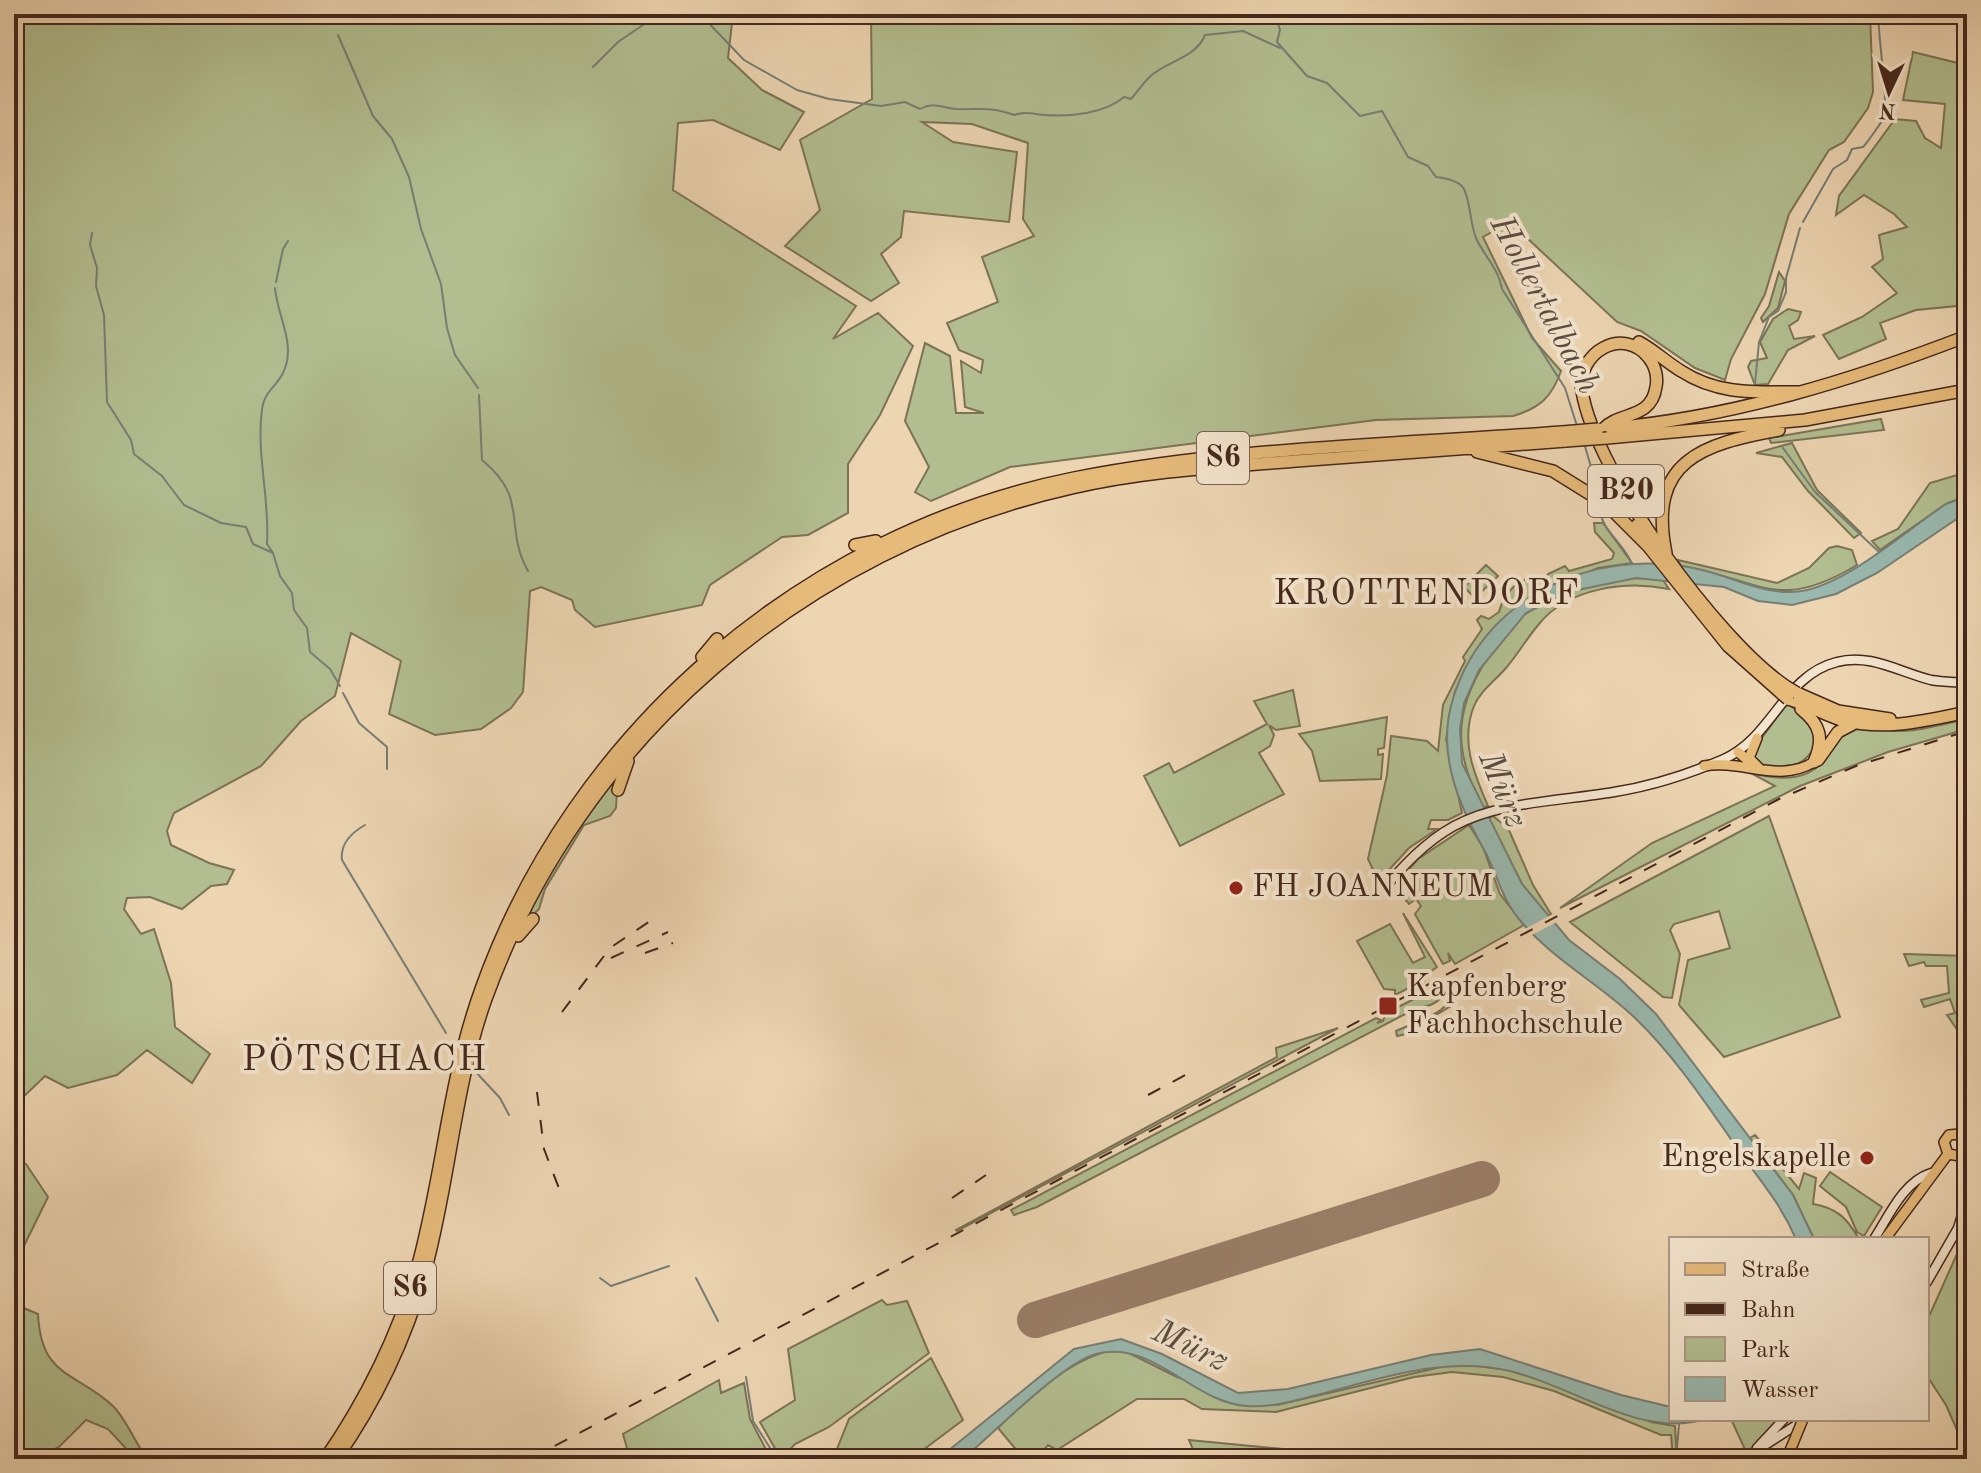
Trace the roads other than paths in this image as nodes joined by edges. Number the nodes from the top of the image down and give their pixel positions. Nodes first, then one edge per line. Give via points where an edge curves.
1 (1967, 336) edge
2 (1967, 390) edge
3 (1798, 392) junction
4 (1805, 420) junction
5 (1599, 434) junction
6 (1564, 436) junction
7 (1465, 448) junction
8 (903, 534) junction
9 (855, 545) dead end
10 (1660, 549) junction
11 (1698, 605) junction
12 (717, 639) dead end
13 (684, 679) junction
14 (1967, 683) edge
15 (1789, 696) junction
16 (1967, 712) edge
17 (1839, 715) junction
18 (1943, 717) junction
19 (1855, 723) junction
20 (655, 724) junction
21 (1838, 732) junction
22 (1757, 738) junction
23 (1738, 752) junction
24 (1814, 762) junction
25 (1746, 764) junction
26 (1704, 766) junction
27 (618, 790) dead end
28 (1382, 891) dead end
29 (533, 919) dead end
30 (495, 974) junction
31 (457, 1084) junction
32 (453, 1101) junction
33 (1966, 1143) edge
34 (1948, 1154) junction
35 (1967, 1166) edge
36 (1931, 1173) junction
37 (1967, 1198) edge
38 (1875, 1237) edge
39 (1886, 1237) edge
40 (1929, 1279) edge
41 (1783, 1421) edge
42 (1802, 1421) edge
43 (1803, 1421) edge
44 (1792, 1429) junction
45 (1746, 1458) edge
46 (325, 1459) edge
47 (336, 1459) edge
48 (1786, 1459) edge

1 - 3 highway, S6
2 - 4 highway, S6
3 - 5 highway, S6
3 - 5 highway via 1744,393 1713,387 1682,373 1635,340 1610,337 1587,351 1575,375 1576,395
4 - 5 highway, S6
4 - 10 highway via 1797,427 1722,441 1685,462 1664,500
5 - 5 highway via 1583,394 1584,367 1605,346 1634,346 1653,365 1654,396 1637,414 1609,423
5 - 6 highway, S6, bridge
5 - 10 highway, B20
6 - 7 highway, S6
6 - 8 highway, S6 via 1127,469 997,497
7 - 10 highway via 1541,467 1589,491
7 - 20 highway, S6 via 1131,477 1002,506 862,563 783,612
8 - 9 highway
8 - 13 highway, S6 via 785,599
10 - 11 highway, B20
10 - 11 highway, B20
11 - 15 highway, B20
12 - 13 highway
13 - 31 highway, S6 via 600,771 536,869 484,981
14 - 22 main road via 1935,681 1871,660 1838,662 1795,686
15 - 17 highway, B20
15 - 24 highway via 1819,728 1821,744
16 - 18 highway, B20
17 - 18 highway, B20
17 - 19 highway, B20
17 - 21 highway
18 - 19 highway, B20 via 1911,724
19 - 21 highway
20 - 27 highway via 626,763
20 - 30 highway, S6 via 614,769 566,836
21 - 24 highway
22 - 23 main road
22 - 25 main road
23 - 25 main road
23 - 26 main road
24 - 25 main road via 1789,772
25 - 26 main road
26 - 28 main road via 1649,785 1495,811 1455,825 1417,853
29 - 30 highway
30 - 31 highway, S6
31 - 32 highway, S6
32 - 46 highway, S6 via 419,1258 400,1318 363,1399
32 - 47 highway, S6 via 436,1223 409,1321 372,1402
33 - 34 main road
33 - 34 main road via 1957,1133 1947,1137
33 - 35 main road
34 - 36 main road
36 - 38 main road via 1894,1205
36 - 39 main road
37 - 40 main road via 1958,1228
41 - 44 main road
41 - 45 main road
42 - 44 main road
43 - 48 main road, bridge
44 - 45 main road

